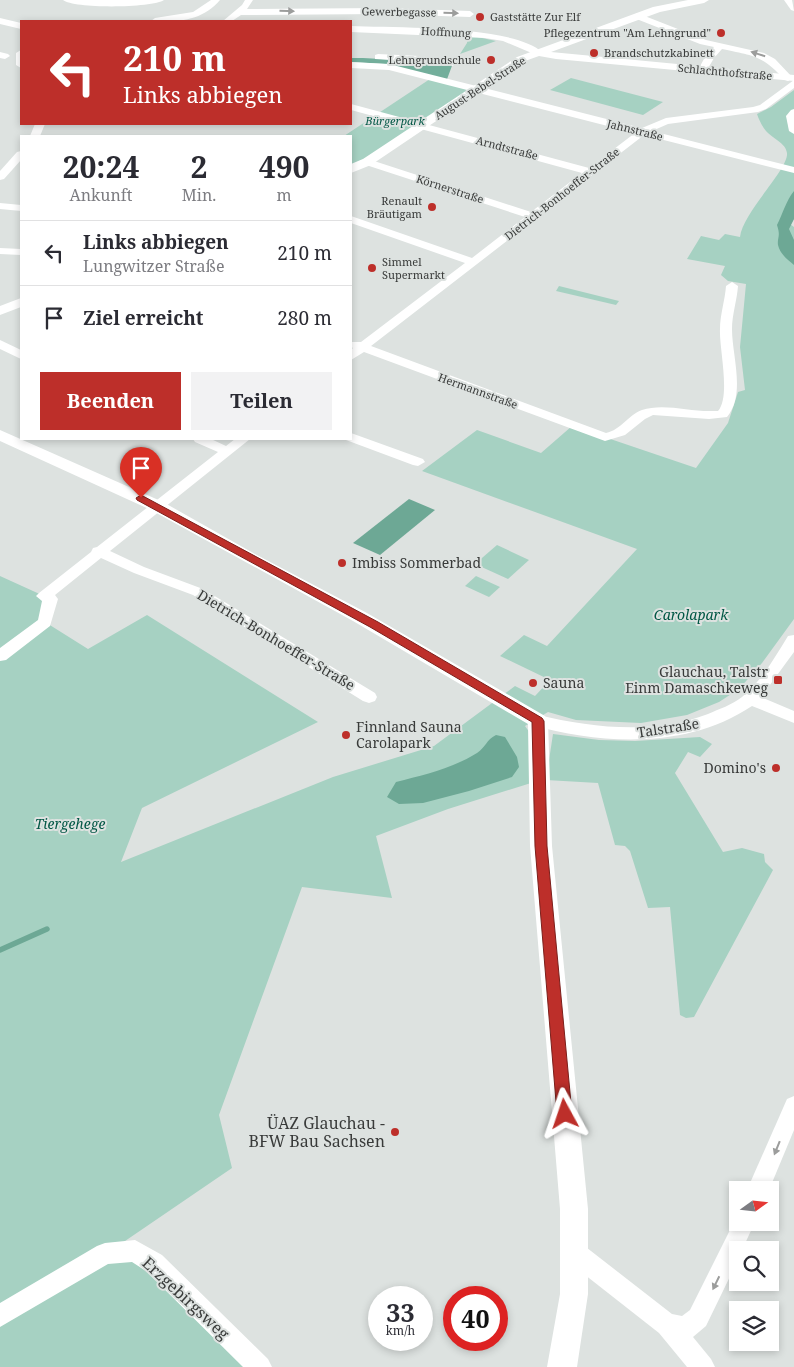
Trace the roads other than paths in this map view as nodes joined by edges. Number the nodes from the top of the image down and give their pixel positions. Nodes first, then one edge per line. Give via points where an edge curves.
1 (67, 0) edge
2 (160, 0) edge
3 (216, 0) edge
4 (249, 0) edge
5 (704, 0) edge
6 (788, 0) edge
7 (794, 8) edge
8 (239, 12) junction
9 (637, 16) junction
10 (160, 20) edge
11 (228, 20) edge
12 (0, 21) edge
13 (20, 26) edge
14 (352, 29) edge
15 (466, 33) junction
16 (720, 46) junction
17 (537, 52) junction
18 (352, 56) edge
19 (452, 63) dead end
20 (352, 65) edge
21 (703, 70) junction
22 (792, 80) edge
23 (476, 89) junction
24 (352, 107) edge
25 (794, 112) edge
26 (423, 125) junction
27 (794, 131) edge
28 (642, 132) junction
29 (20, 155) edge
30 (367, 162) junction
31 (5, 166) edge
32 (20, 167) edge
33 (352, 169) edge
34 (794, 170) edge
35 (591, 172) junction
36 (0, 177) edge
37 (0, 206) edge
38 (20, 208) edge
39 (533, 216) junction
40 (352, 219) edge
41 (0, 251) edge
42 (20, 252) edge
43 (473, 262) junction
44 (732, 286) dead end
45 (20, 302) edge
46 (0, 311) edge
47 (0, 344) edge
48 (357, 345) edge
49 (20, 354) edge
50 (0, 435) edge
51 (352, 437) edge
52 (202, 440) edge
53 (242, 440) edge
54 (227, 451) junction
55 (418, 462) dead end
56 (157, 506) junction
57 (98, 551) junction
58 (794, 640) edge
59 (0, 656) edge
60 (369, 697) dead end
61 (750, 699) junction
62 (794, 717) edge
63 (538, 721) junction
64 (794, 1105) edge
65 (762, 1181) edge
66 (740, 1231) edge
67 (574, 1252) junction
68 (0, 1316) edge
69 (667, 1325) junction
70 (260, 1367) edge
71 (562, 1367) edge
72 (703, 1367) edge

1 - 2 street via 73,3
3 - 10 street via 210,8 197,14
4 - 8 street
5 - 9 street, August-Bebel-Straße via 672,5
6 - 7 street
8 - 11 street
8 -> 15 street, Gewerbegasse via 470,11
9 - 16 street
9 - 17 street, August-Bebel-Straße
12 - 13 street
14 - 15 street, Hoffnung
15 - 17 street, Hoffnung via 505,39
16 - 21 street
22 -> 16 street via 767,57
17 - 21 street, Schlachthofstraße
17 - 23 street, August-Bebel-Straße
18 - 19 street
20 - 23 street, Jahnstraße via 388,67
21 - 22 street, Schlachthofstraße
22 - 28 street, Dietrich-Bonhoeffer-Straße via 756,110 666,121
23 - 26 street, August-Bebel-Straße
23 - 28 street, Jahnstraße
24 - 26 street, Arndtstraße
25 - 27 street via 791,116
26 - 30 street, August-Bebel-Straße
26 - 35 street, Arndtstraße
28 - 34 street, Jahnstraße
28 - 35 street, Dietrich-Bonhoeffer-Straße
29 - 31 street
30 - 33 street, August-Bebel-Straße
30 - 39 street, Körnerstraße
31 - 32 street
31 - 36 street
35 - 39 street, Dietrich-Bonhoeffer-Straße
37 - 38 street
39 - 43 street, Dietrich-Bonhoeffer-Straße
40 - 43 street
41 - 42 street
43 - 48 street, Dietrich-Bonhoeffer-Straße
44 - 48 street, Hermannstraße via 726,328 730,396 727,410 712,415 646,412 618,435 605,437
45 - 46 street
47 - 49 street
50 - 56 street
51 - 55 street
52 - 54 street
53 - 54 street
54 - 56 street
56 - 57 street
56 - 63 street via 368,622
57 - 59 street via 44,596 50,599 45,622
57 - 60 street, Dietrich-Bonhoeffer-Straße via 198,592
58 - 61 street, Talstraße
61 - 62 street
61 - 63 street, Talstraße via 707,722 654,733 589,731
63 - 67 street via 541,846 574,1209
64 -> 65 street
66 -> 69 street via 698,1318 686,1328
67 - 69 street
67 - 71 street via 574,1294
68 - 70 street, Erzgebirgsweg via 105,1254 135,1252 154,1263
69 - 72 street

